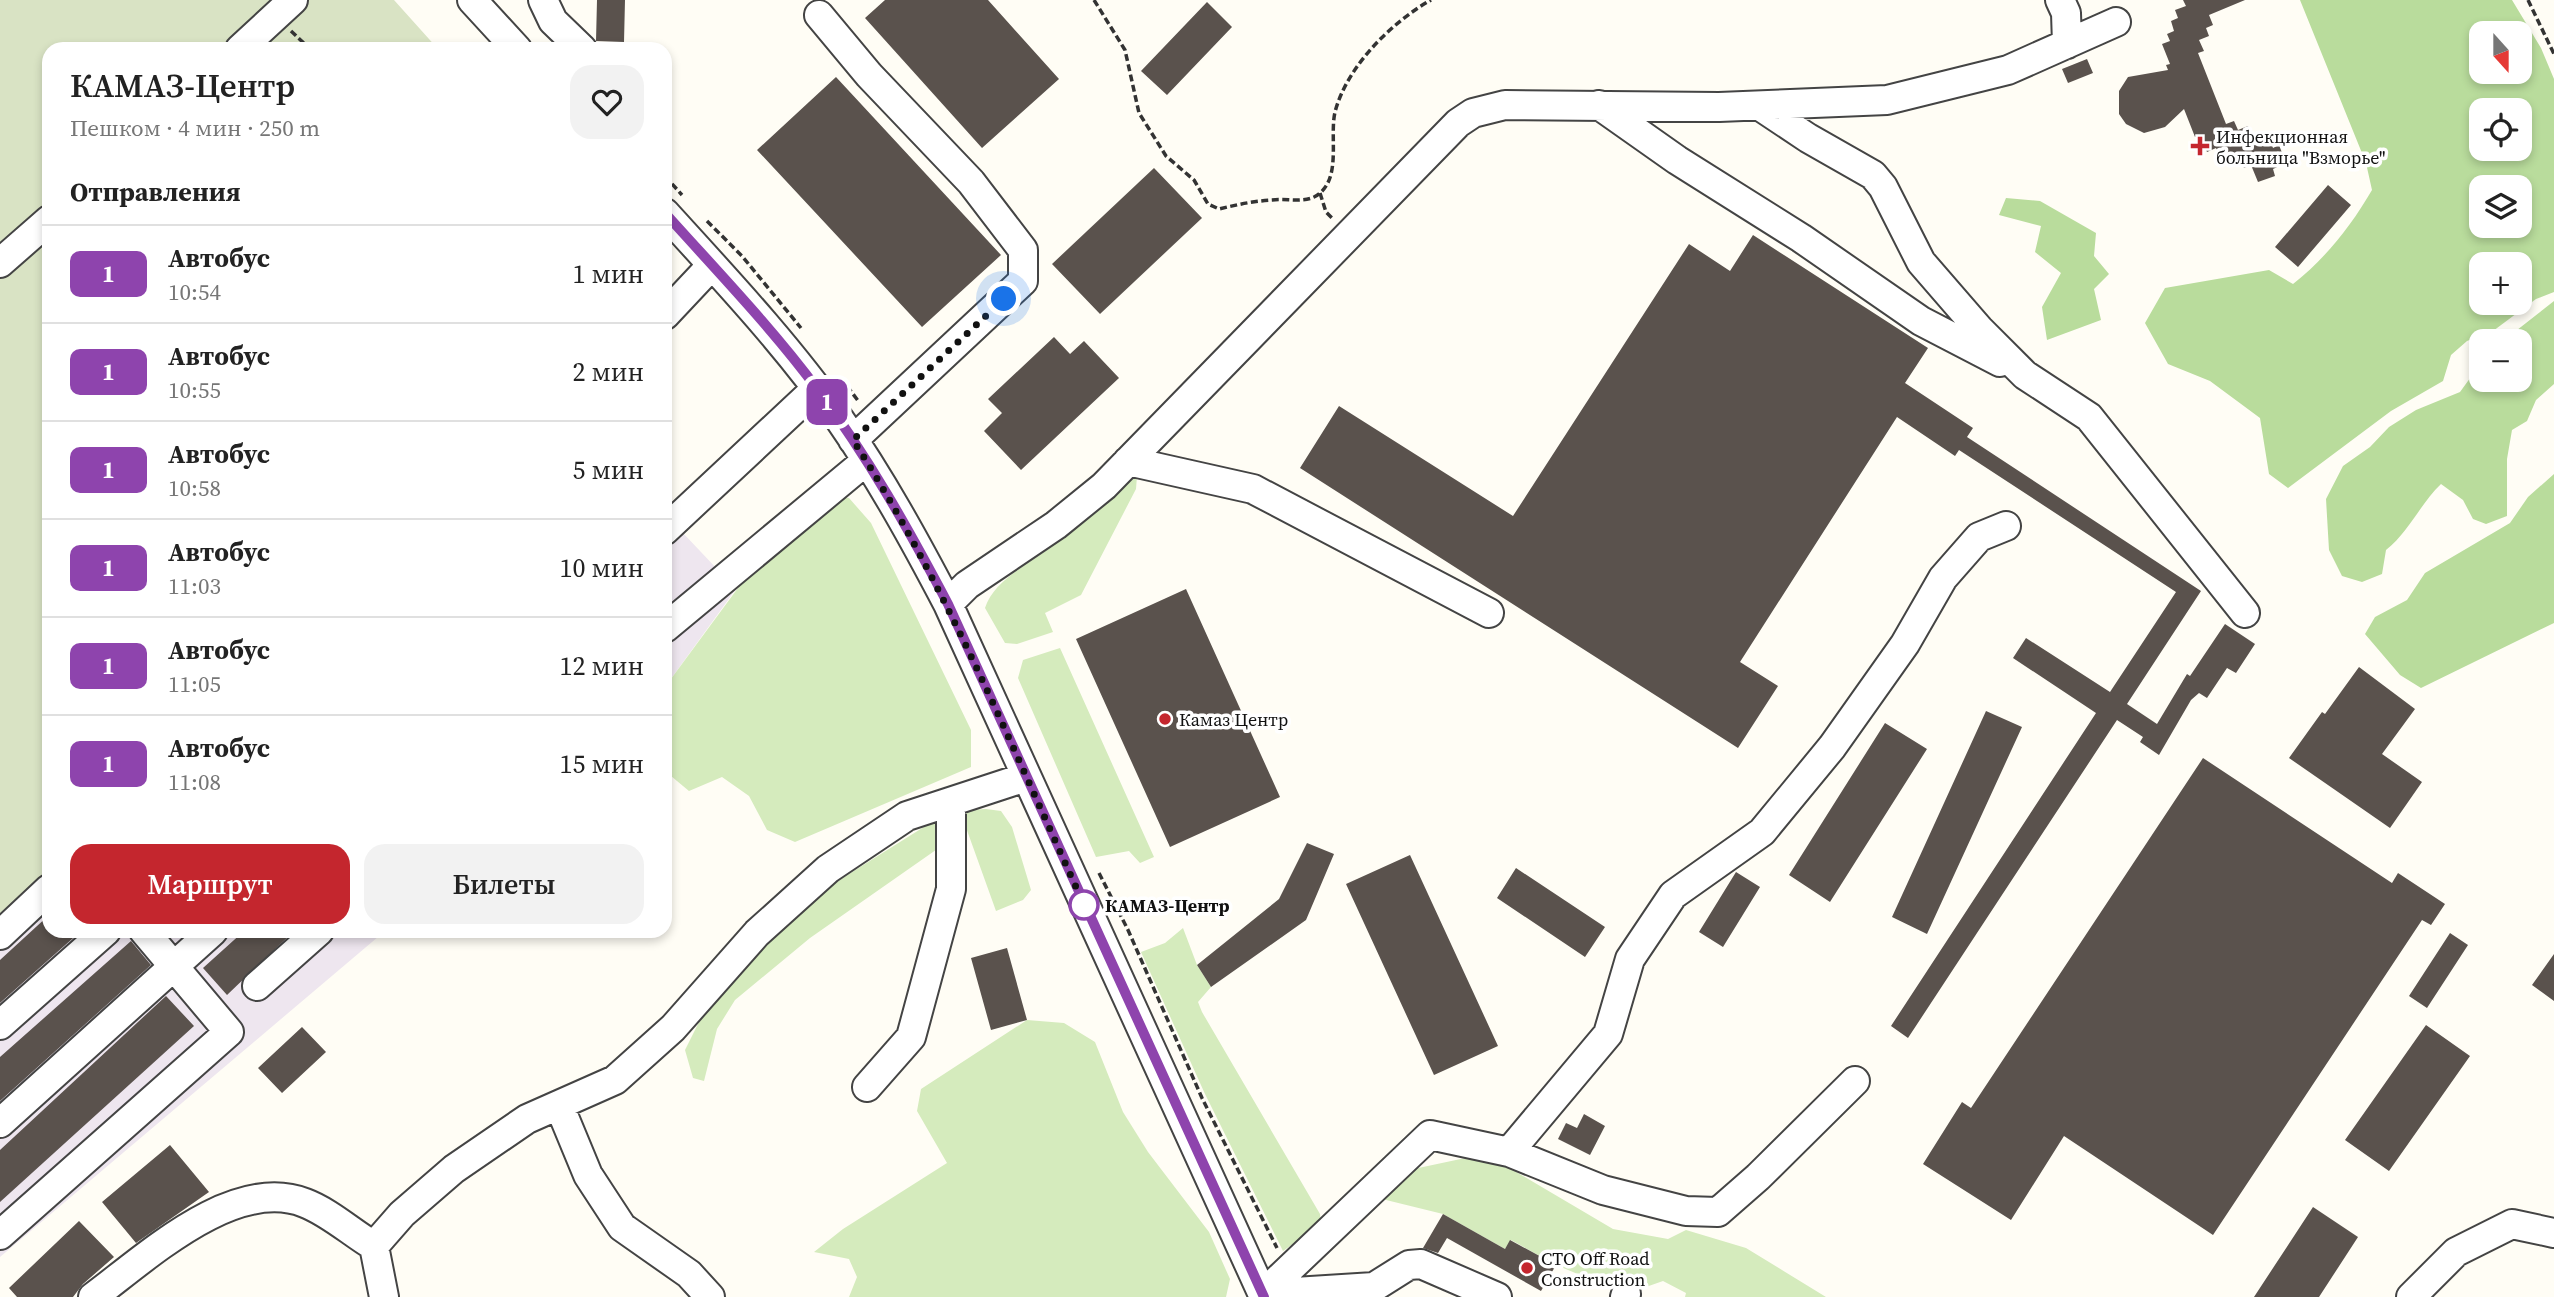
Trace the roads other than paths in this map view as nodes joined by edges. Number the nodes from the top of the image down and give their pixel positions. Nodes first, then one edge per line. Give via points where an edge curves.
1 (293, 0) edge
2 (472, 0) edge
3 (542, 0) edge
4 (2060, 0) edge
5 (819, 15) dead end
6 (2116, 22) dead end
7 (248, 42) edge
8 (511, 42) edge
9 (575, 42) edge
10 (2067, 44) junction
11 (1599, 105) junction
12 (1760, 106) junction
13 (672, 221) edge
14 (42, 226) edge
15 (0, 263) edge
16 (712, 265) junction
17 (672, 308) edge
18 (2025, 375) junction
19 (817, 388) junction
20 (860, 451) junction
21 (1128, 461) junction
22 (672, 523) edge
23 (2006, 526) dead end
24 (948, 604) junction
25 (1489, 613) dead end
26 (2245, 613) dead end
27 (672, 622) edge
28 (1026, 777) junction
29 (951, 802) junction
30 (42, 896) edge
31 (0, 935) edge
32 (98, 938) edge
33 (150, 938) edge
34 (205, 938) edge
35 (311, 938) edge
36 (175, 965) junction
37 (257, 986) dead end
38 (0, 1025) edge
39 (1855, 1081) dead end
40 (867, 1087) dead end
41 (559, 1105) junction
42 (0, 1123) edge
43 (1509, 1152) junction
44 (2554, 1233) edge
45 (0, 1235) edge
46 (374, 1246) junction
47 (1264, 1296) edge
48 (93, 1297) edge
49 (384, 1297) edge
50 (710, 1297) edge
51 (1497, 1297) edge
52 (2411, 1297) edge

1 - 7 street
2 - 8 street
3 - 9 street via 553,21
4 - 10 street via 2066,13
5 - 20 street via 971,182 1023,250 1023,281
6 - 10 street
10 - 12 street via 2007,71 1887,100
11 - 12 street
11 - 18 street via 1921,321
11 - 21 street via 1505,105 1473,113 1458,123
12 - 18 street via 1873,175 1921,262
13 - 16 street
14 - 15 street
16 - 17 street
16 - 19 street
18 - 26 street via 2089,417
19 - 20 street
19 - 22 street
20 - 24 street
20 - 27 street
21 - 24 street via 1056,525 967,585
21 - 25 street via 1253,488
23 - 43 street via 1979,537 1943,578 1905,644 1832,747 1762,832 1673,895 1630,959 1608,1034
24 - 28 street
28 - 29 street
28 - 47 street
29 - 40 street via 951,888 911,1037
29 - 41 street via 906,816 828,869 757,933 673,1028 615,1080
30 - 31 street
32 - 38 street
33 - 36 street
34 - 36 street
35 - 37 street
36 - 42 street
36 - 45 street via 229,1032
39 - 43 street via 1718,1212 1686,1211 1603,1190
41 - 46 street via 527,1119 454,1169 402,1214
41 - 50 street via 589,1175 622,1227 689,1274
43 - 47 street via 1430,1135
44 - 52 street via 2512,1224 2456,1252
46 - 48 street via 307,1203 277,1195 193,1223
46 - 49 street
47 - 51 street via 1374,1287 1409,1265 1421,1264

